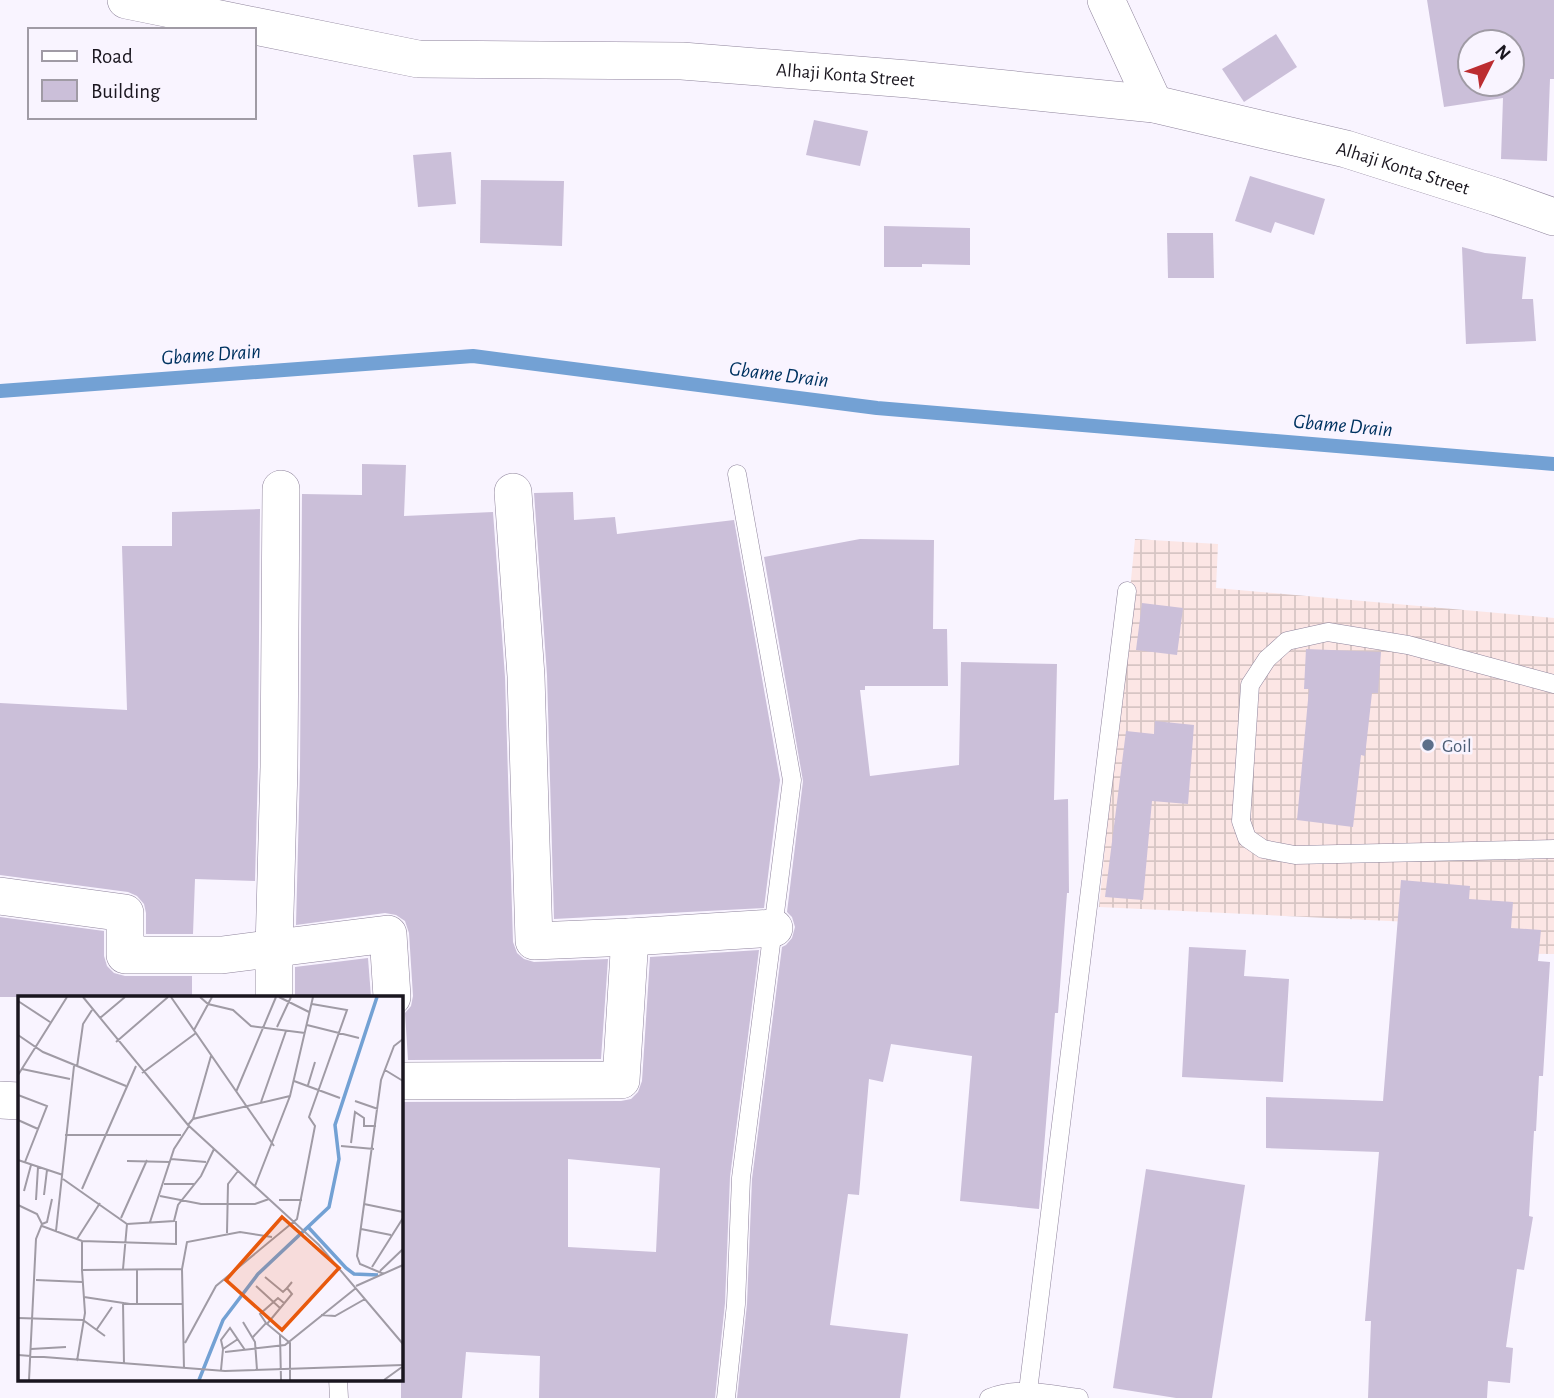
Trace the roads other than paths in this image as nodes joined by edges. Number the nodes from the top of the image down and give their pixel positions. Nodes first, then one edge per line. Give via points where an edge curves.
1 (126, 0) edge
2 (1106, 0) edge
3 (1154, 104) junction
4 (1554, 217) edge
5 (737, 474) dead end
6 (281, 489) dead end
7 (513, 492) dead end
8 (1127, 591) dead end
9 (1554, 684) edge
10 (1554, 849) edge
11 (0, 896) edge
12 (774, 928) junction
13 (630, 937) junction
14 (274, 949) junction
15 (274, 996) edge
16 (392, 996) edge
17 (402, 1081) edge
18 (0, 1100) edge
19 (18, 1101) edge
20 (338, 1380) edge
21 (1028, 1391) junction
22 (339, 1398) edge
23 (726, 1398) edge
24 (989, 1398) edge
25 (1079, 1398) edge

1 - 3 street, Alhaji Konta Street via 418,60 682,61
2 - 3 street
3 - 4 street, Alhaji Konta Street via 1346,149
5 - 12 lane via 792,780
6 - 14 street
7 - 13 street via 526,676 534,940
8 - 21 lane
9 - 10 lane via 1408,645 1341,634 1328,632 1287,641 1267,659 1250,685 1241,821 1247,838 1263,849 1295,855
11 - 14 street via 125,913 125,955 222,955
12 - 13 street
12 - 23 lane via 741,1178 736,1304
13 - 17 street via 621,1080
14 - 15 street
14 - 16 street via 388,934
18 - 19 street
20 - 22 lane
21 - 24 lane
21 - 25 lane

